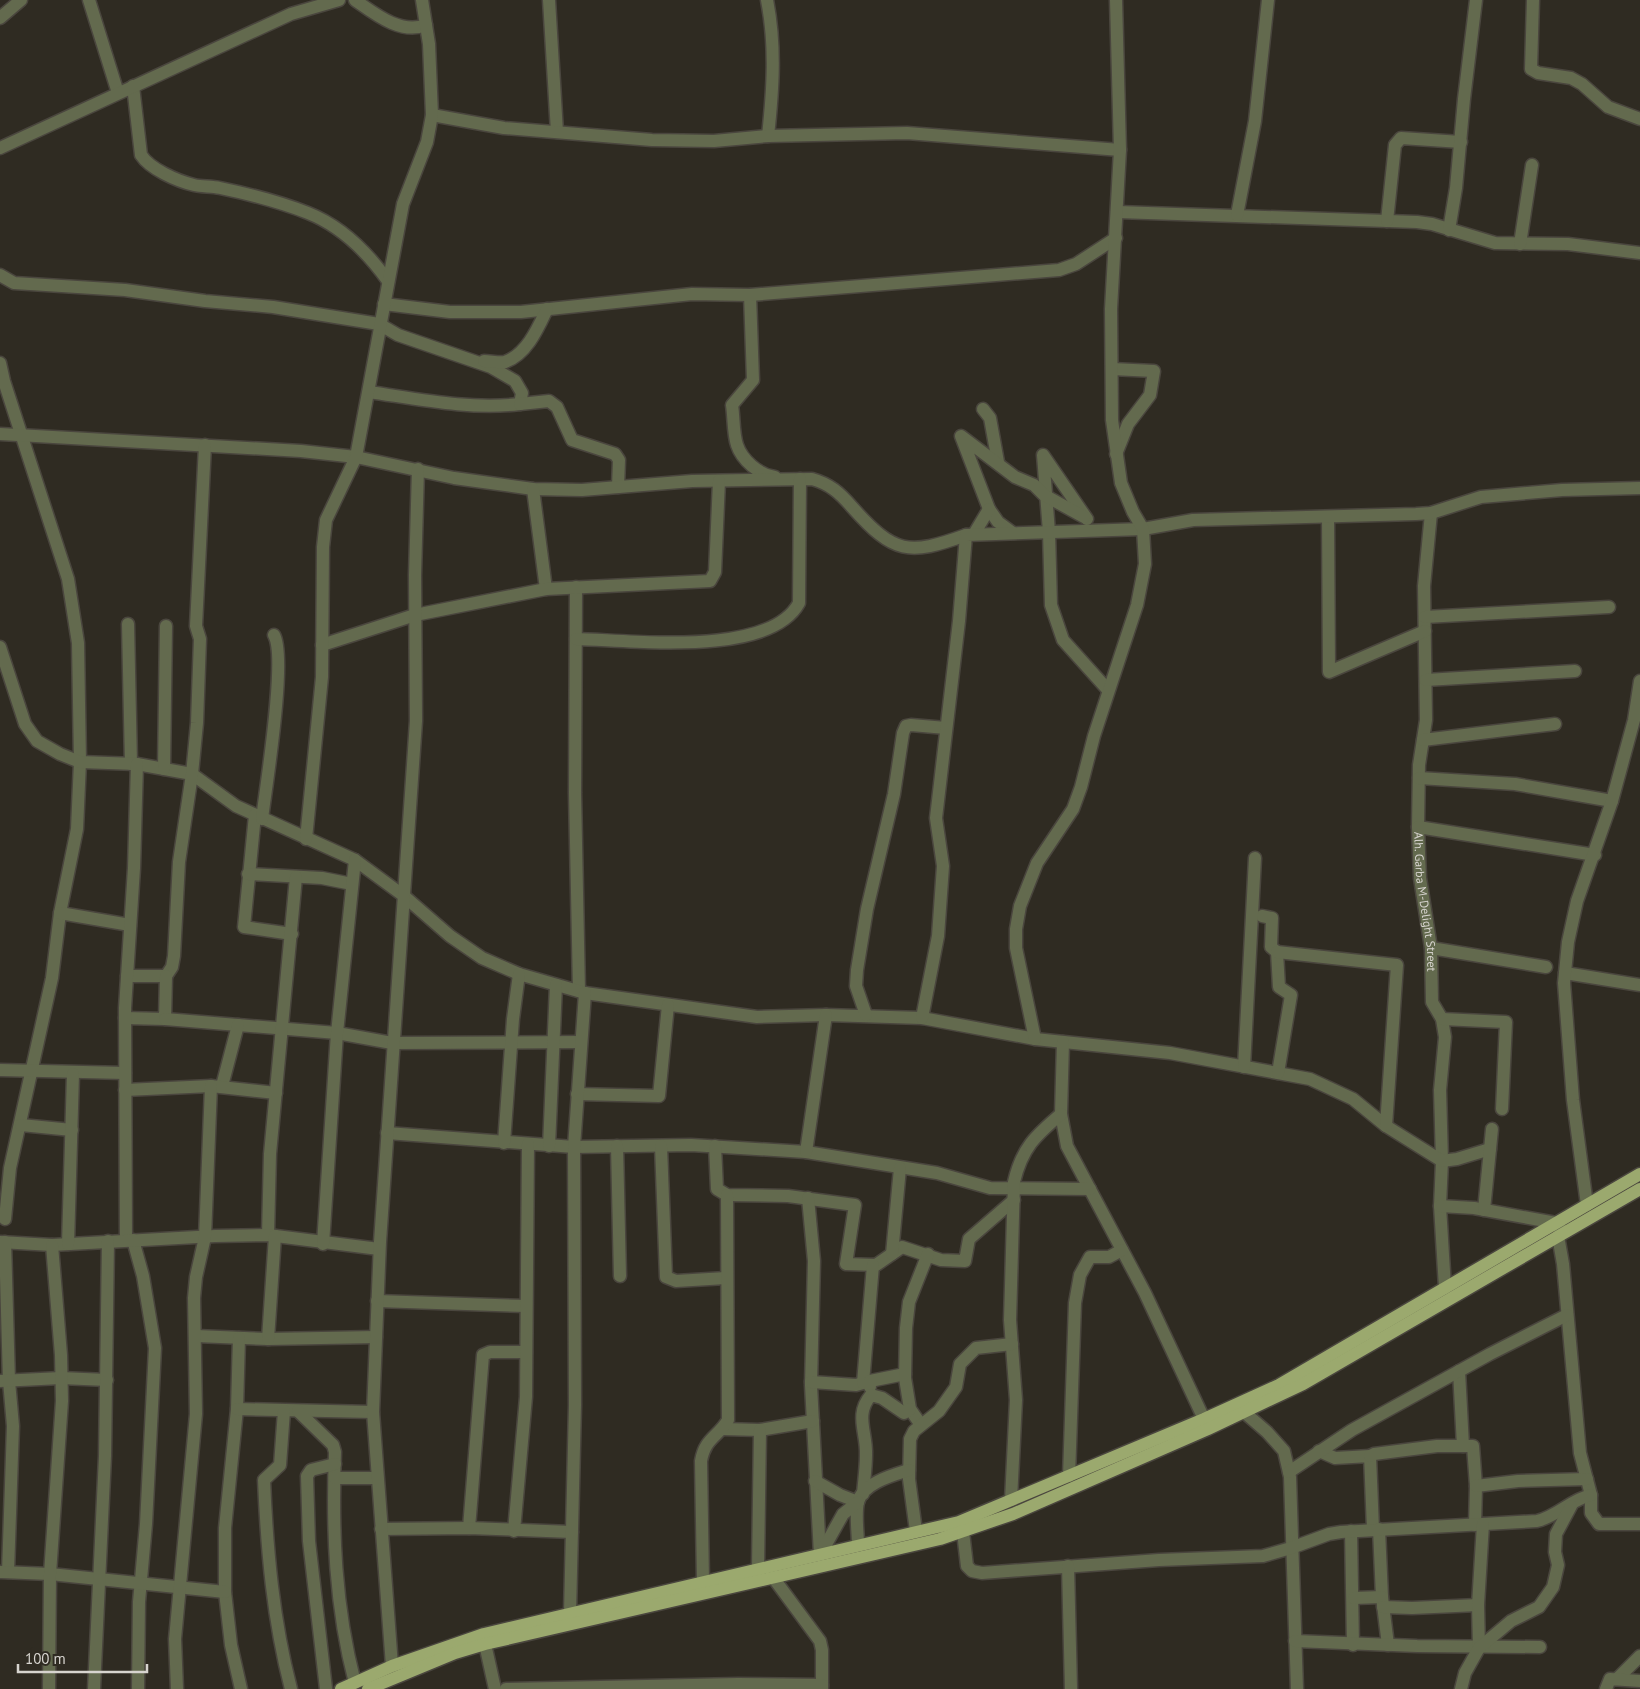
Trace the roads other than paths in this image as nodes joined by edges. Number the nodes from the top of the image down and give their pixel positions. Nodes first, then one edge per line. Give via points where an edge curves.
1 (20, 0) edge
2 (89, 0) edge
3 (339, 0) edge
4 (355, 0) edge
5 (422, 0) edge
6 (549, 0) edge
7 (767, 0) edge
8 (1116, 0) edge
9 (1268, 0) edge
10 (1476, 0) edge
11 (1533, 0) edge
12 (0, 18) edge
13 (426, 26) junction
14 (133, 86) junction
15 (118, 93) junction
16 (432, 115) junction
17 (1640, 118) edge
18 (557, 132) junction
19 (768, 136) junction
20 (1461, 142) junction
21 (0, 148) edge
22 (1120, 150) junction
23 (1532, 165) dead end
24 (1118, 212) junction
25 (1237, 215) junction
26 (1387, 221) junction
27 (1448, 230) junction
28 (1116, 238) junction
29 (1520, 244) junction
30 (1640, 253) edge
31 (0, 275) edge
32 (388, 281) junction
33 (750, 296) junction
34 (384, 304) junction
35 (547, 309) junction
36 (379, 324) junction
37 (478, 361) junction
38 (0, 363) edge
39 (1112, 369) junction
40 (369, 392) junction
41 (520, 404) junction
42 (983, 409) dead end
43 (0, 434) edge
44 (22, 434) junction
45 (205, 444) junction
46 (1116, 454) junction
47 (356, 456) junction
48 (998, 462) junction
49 (418, 469) junction
50 (800, 479) junction
51 (719, 481) junction
52 (618, 487) junction
53 (1640, 488) edge
54 (533, 489) junction
55 (1047, 496) junction
56 (989, 509) junction
57 (1431, 513) junction
58 (1328, 517) junction
59 (1087, 518) junction
60 (1143, 529) junction
61 (1104, 530) junction
62 (1049, 532) junction
63 (1013, 534) junction
64 (970, 535) junction
65 (576, 587) junction
66 (546, 589) junction
67 (1609, 607) dead end
68 (415, 615) junction
69 (1425, 617) junction
70 (128, 624) dead end
71 (166, 626) dead end
72 (1425, 631) junction
73 (274, 635) dead end
74 (576, 639) junction
75 (322, 645) junction
76 (0, 647) edge
77 (1575, 671) dead end
78 (1426, 680) junction
79 (1640, 686) edge
80 (1108, 690) junction
81 (1555, 724) dead end
82 (946, 728) junction
83 (1423, 740) junction
84 (80, 762) junction
85 (134, 764) junction
86 (164, 769) junction
87 (192, 774) junction
88 (1419, 778) junction
89 (1612, 801) junction
90 (258, 817) junction
91 (1418, 826) junction
92 (306, 839) junction
93 (1595, 855) junction
94 (1255, 858) dead end
95 (355, 860) junction
96 (248, 874) junction
97 (296, 877) junction
98 (352, 884) junction
99 (404, 896) junction
100 (60, 913) junction
101 (1262, 916) dead end
102 (130, 925) junction
103 (292, 934) junction
104 (1431, 948) junction
105 (1277, 952) junction
106 (1546, 967) dead end
107 (1565, 973) junction
108 (519, 974) junction
109 (127, 976) junction
110 (166, 976) junction
111 (556, 984) junction
112 (1640, 985) edge
113 (582, 992) junction
114 (668, 1005) junction
115 (826, 1015) junction
116 (866, 1015) junction
117 (125, 1018) junction
118 (922, 1018) junction
119 (1442, 1018) junction
120 (164, 1019) junction
121 (238, 1025) junction
122 (283, 1028) junction
123 (337, 1033) junction
124 (1035, 1039) junction
125 (552, 1042) junction
126 (581, 1042) junction
127 (1063, 1042) junction
128 (511, 1043) junction
129 (392, 1044) junction
130 (1244, 1067) junction
131 (0, 1070) edge
132 (33, 1071) junction
133 (125, 1073) junction
134 (1278, 1073) junction
135 (73, 1074) junction
136 (217, 1086) junction
137 (125, 1090) junction
138 (276, 1093) junction
139 (577, 1094) junction
140 (1502, 1109) dead end
141 (1061, 1114) junction
142 (21, 1124) junction
143 (1386, 1126) junction
144 (1492, 1129) dead end
145 (72, 1130) junction
146 (387, 1133) junction
147 (504, 1143) junction
148 (528, 1144) junction
149 (549, 1146) junction
150 (617, 1146) junction
151 (661, 1146) junction
152 (715, 1146) junction
153 (574, 1147) junction
154 (1490, 1149) junction
155 (806, 1152) junction
156 (1442, 1161) junction
157 (900, 1168) junction
158 (1640, 1174) edge
159 (1090, 1189) junction
160 (1640, 1189) edge
161 (1014, 1194) junction
162 (727, 1195) junction
163 (808, 1198) junction
164 (1587, 1205) junction
165 (1440, 1206) junction
166 (1484, 1210) junction
167 (5, 1219) dead end
168 (1559, 1231) junction
169 (271, 1236) junction
170 (205, 1237) junction
171 (130, 1240) junction
172 (108, 1241) junction
173 (2, 1242) edge
174 (68, 1244) junction
175 (323, 1244) junction
176 (52, 1245) junction
177 (379, 1249) junction
178 (1122, 1250) junction
179 (892, 1254) junction
180 (928, 1254) junction
181 (872, 1265) junction
182 (620, 1276) dead end
183 (726, 1278) junction
184 (1445, 1288) junction
185 (377, 1301) junction
186 (526, 1306) junction
187 (1567, 1315) junction
188 (196, 1336) junction
189 (376, 1337) junction
190 (239, 1338) junction
191 (268, 1339) junction
192 (1012, 1344) junction
193 (526, 1352) junction
194 (1459, 1371) junction
195 (905, 1374) junction
196 (61, 1378) junction
197 (107, 1380) junction
198 (4, 1381) edge
199 (811, 1382) junction
200 (867, 1382) junction
201 (871, 1395) junction
202 (236, 1409) junction
203 (910, 1410) junction
204 (284, 1411) junction
205 (298, 1411) junction
206 (373, 1412) junction
207 (1244, 1412) junction
208 (1204, 1418) junction
209 (813, 1421) junction
210 (921, 1425) junction
211 (723, 1429) junction
212 (760, 1430) junction
213 (1463, 1446) junction
214 (1319, 1451) junction
215 (1370, 1456) junction
216 (335, 1464) junction
217 (909, 1470) junction
218 (1289, 1472) junction
219 (1069, 1476) junction
220 (335, 1478) junction
221 (377, 1478) junction
222 (1587, 1479) junction
223 (815, 1481) junction
224 (1476, 1486) junction
225 (1591, 1495) junction
226 (861, 1498) junction
227 (1011, 1500) junction
228 (1573, 1502) junction
229 (1640, 1524) edge
230 (1479, 1525) junction
231 (468, 1528) junction
232 (381, 1529) junction
233 (1376, 1529) junction
234 (514, 1531) junction
235 (916, 1531) junction
236 (1352, 1531) junction
237 (572, 1532) junction
238 (963, 1532) junction
239 (858, 1545) junction
240 (1291, 1548) junction
241 (820, 1555) junction
242 (1068, 1566) junction
243 (758, 1568) junction
244 (4, 1572) edge
245 (50, 1574) junction
246 (772, 1576) junction
247 (100, 1580) junction
248 (703, 1581) junction
249 (140, 1584) junction
250 (180, 1588) junction
251 (225, 1592) junction
252 (1354, 1598) junction
253 (1382, 1602) junction
254 (1478, 1605) junction
255 (570, 1613) junction
256 (1295, 1641) junction
257 (485, 1644) junction
258 (1353, 1644) junction
259 (1388, 1645) junction
260 (1540, 1647) dead end
261 (1479, 1648) junction
262 (1640, 1656) edge
263 (392, 1666) junction
264 (1617, 1680) junction
265 (1640, 1681) edge
266 (355, 1683) junction
267 (387, 1685) edge
268 (822, 1687) edge
269 (49, 1689) edge
270 (94, 1689) edge
271 (138, 1689) edge
272 (177, 1689) edge
273 (241, 1689) edge
274 (291, 1689) edge
275 (326, 1689) edge
276 (341, 1689) edge
277 (368, 1689) edge
278 (495, 1689) edge
279 (506, 1689) edge
280 (1071, 1689) edge
281 (1297, 1689) edge
282 (1461, 1689) edge
283 (1606, 1689) edge

1 - 12 street
2 - 15 street
3 - 14 street via 290,14
4 - 13 street via 408,29
5 - 13 street
6 - 18 street
7 - 19 street via 774,73
8 - 22 street
9 - 25 street via 1255,121
10 - 20 street
11 - 17 street via 1531,69 1571,78 1608,107
13 - 16 street via 430,44
14 - 15 street
14 - 32 street via 141,155 145,161 176,179 194,185 220,188 273,202 318,218 361,248
15 - 21 street
16 - 18 street via 504,128
16 - 32 street via 427,142 403,204
18 - 19 street via 652,140 714,141
19 - 22 street via 907,133
20 - 26 street via 1401,138 1395,145
20 - 27 street
22 - 24 street
23 - 29 street
24 - 25 street
24 - 28 street
25 - 26 street
26 - 27 street via 1432,224
27 - 29 street via 1495,243
28 - 33 street via 1076,264 1059,270
28 - 39 street via 1111,309
29 - 30 street via 1568,244
31 - 36 street via 14,282 125,290 273,307
32 - 34 street
33 - 35 street via 692,294
33 - 50 street via 754,380 732,405 737,445 752,466 766,476
34 - 35 street via 450,312
34 - 36 street
35 - 37 street via 522,350 504,362
36 - 37 street via 398,335
36 - 40 street
37 - 41 street via 516,381 522,393
38 - 44 street
39 - 46 street
39 - 46 street via 1154,371 1150,395 1128,424
40 - 41 street via 445,403
40 - 47 street
41 - 52 street via 549,402 557,407 572,440 615,454 619,460
42 - 48 street via 990,418
43 - 44 street
44 - 45 street
44 - 84 street via 68,579 78,643
45 - 47 street
45 - 87 street via 196,626 200,653
46 - 60 street via 1121,483
47 - 49 street
47 - 75 street via 326,520
48 - 55 street via 1004,470 1034,485
48 - 56 street via 962,436
49 - 54 street via 454,478
49 - 68 street
50 - 51 street
50 - 64 street via 824,482 866,522 900,547 936,546
50 - 74 street via 799,603 793,614 777,625 749,636 688,643
51 - 52 street
51 - 65 street via 715,572 710,581
52 - 54 street
53 - 57 street via 1571,489 1481,497
54 - 66 street
55 - 59 street
55 - 59 street via 1043,455
55 - 62 street
56 - 63 street via 998,522
56 - 64 street
57 - 58 street
57 - 69 street, Alh. Garba M-Delight Street via 1424,586
58 - 60 street via 1193,520
58 - 72 street via 1329,672
59 - 61 street
60 - 61 street
60 - 80 street via 1144,576
61 - 62 street
62 - 63 street
62 - 80 street via 1051,605 1063,640
63 - 64 street
64 - 82 street
65 - 66 street
65 - 74 street
66 - 68 street
67 - 69 street
68 - 75 street
68 - 99 street via 416,721
69 - 72 street, Alh. Garba M-Delight Street
70 - 85 street
71 - 86 street
72 - 78 street, Alh. Garba M-Delight Street
73 - 90 street via 278,641 278,681
74 - 113 street via 575,793
75 - 92 street via 322,678
76 - 84 street via 25,724 37,741
77 - 78 street
78 - 83 street, Alh. Garba M-Delight Street
79 - 89 street
80 - 124 street via 1073,809 1037,863 1020,906 1016,948
81 - 83 street
82 - 116 street via 911,725 905,728 857,970 856,986
82 - 118 street via 936,818 943,866 938,936
83 - 88 street, Alh. Garba M-Delight Street
84 - 85 street
84 - 100 street via 77,829
85 - 86 street
85 - 102 street
86 - 87 street
87 - 90 street via 236,806
87 - 110 street via 179,862 174,956
88 - 89 street via 1515,784
88 - 91 street, Alh. Garba M-Delight Street
89 - 93 street
90 - 92 street
90 - 96 street
91 - 93 street
91 - 104 street, Alh. Garba M-Delight Street via 1420,878
92 - 95 street
93 - 107 street via 1577,901
94 - 130 street
95 - 98 street
95 - 99 street
96 - 97 street
96 - 103 street via 244,927
97 - 98 street
97 - 103 street
98 - 123 street
99 - 108 street via 482,958
99 - 129 street
100 - 102 street
100 - 132 street via 52,978
101 - 105 street via 1272,918 1271,947
102 - 109 street
103 - 122 street
104 - 106 street
104 - 119 street, Alh. Garba M-Delight Street via 1432,1002
105 - 134 street via 1279,987 1291,995
105 - 143 street via 1396,964
107 - 112 street
107 - 164 street via 1573,1100
108 - 111 street
108 - 128 street
109 - 110 street
109 - 117 street
110 - 120 street
111 - 113 street
111 - 125 street
113 - 114 street
113 - 126 street
114 - 115 street via 757,1017
114 - 139 street via 659,1096
115 - 116 street
115 - 155 street
116 - 118 street
117 - 120 street
117 - 133 street
118 - 124 street
119 - 140 street via 1506,1022
119 - 156 street, Alh. Garba M-Delight Street via 1445,1043 1440,1090
120 - 121 street
121 - 122 street
121 - 136 street
122 - 123 street
122 - 138 street
123 - 129 street
123 - 175 street
124 - 127 street
125 - 126 street
125 - 128 street
125 - 149 street
126 - 139 street
127 - 130 street via 1170,1053
127 - 141 street
128 - 129 street
128 - 147 street
129 - 146 street
130 - 134 street
131 - 132 street
132 - 135 street
132 - 142 street
133 - 135 street
133 - 137 street
134 - 143 street via 1332,1087 1353,1098
135 - 145 street
136 - 137 street
136 - 138 street
136 - 170 street
137 - 171 street
138 - 169 street via 270,1154
139 - 153 street
141 - 159 street via 1067,1146
141 - 161 street via 1026,1147 1018,1164
142 - 145 street
142 - 167 street via 10,1168
143 - 156 street
144 - 154 street
145 - 174 street
146 - 147 street
146 - 177 street
147 - 148 street
148 - 149 street
148 - 186 street
149 - 153 street
150 - 151 street
150 - 153 street
150 - 182 street
151 - 152 street
151 - 183 street via 666,1278
152 - 155 street
152 - 162 street via 717,1188
153 - 237 street
154 - 156 street via 1457,1160
154 - 166 street
155 - 157 street
156 - 165 street, Alh. Garba M-Delight Street
157 - 161 street
157 - 179 street
158 - 164 main road
159 - 161 street
159 - 178 street
160 - 168 main road
161 - 180 street via 968,1238 964,1261 941,1260
161 - 192 street
162 - 163 street
162 - 183 street
163 - 181 street via 855,1205 846,1264
163 - 199 street via 814,1260
164 - 168 main road
165 - 166 street
165 - 184 street, Alh. Garba M-Delight Street
166 - 168 street
168 - 184 main road
168 - 187 street
168 - 207 main road via 1363,1351
169 - 170 street
169 - 175 street
169 - 191 street
170 - 171 street
170 - 188 street via 196,1277
171 - 172 street
171 - 249 street via 143,1276 155,1348
172 - 174 street
172 - 197 street
173 - 176 street
173 - 198 street
174 - 176 street
175 - 177 street
176 - 196 street
177 - 185 street
178 - 208 street
178 - 219 street via 1109,1257 1090,1257 1080,1275 1075,1303
179 - 180 street via 902,1247
179 - 181 street
180 - 195 street via 909,1302
181 - 200 street
183 - 211 street via 729,1288 730,1400 728,1420
184 - 208 main road via 1279,1384
185 - 186 street
185 - 189 street
186 - 193 street
187 - 194 street
187 - 222 street via 1580,1453
188 - 190 street
188 - 250 street via 196,1414
189 - 191 street
189 - 206 street
190 - 191 street
190 - 202 street
192 - 210 street via 976,1348 960,1364 956,1387 939,1411
192 - 227 street via 1016,1400
193 - 231 street via 490,1352 483,1355
193 - 234 street via 526,1397
194 - 213 street
194 - 214 street
195 - 200 street
195 - 203 street
196 - 197 street
196 - 198 street
196 - 245 street
197 - 247 street
198 - 244 street via 13,1450
199 - 200 street via 856,1385
199 - 209 street
200 - 201 street
201 - 203 street via 882,1398 904,1413
201 - 226 street via 863,1404 866,1454
202 - 204 street
202 - 251 street via 226,1508
203 - 210 street
204 - 205 street
204 - 274 street via 280,1465 264,1480 271,1587
205 - 206 street
205 - 216 street via 333,1445
206 - 221 street
207 - 218 street via 1284,1451
207 - 238 main road via 1013,1514
208 - 219 main road
209 - 212 street
209 - 223 street
210 - 217 street via 910,1439
211 - 212 street
211 - 248 street via 711,1436 701,1460
212 - 243 street
213 - 215 street via 1437,1446
213 - 224 street via 1473,1446
214 - 215 street via 1335,1458
214 - 218 street
215 - 233 street
216 - 220 street
216 - 275 street via 311,1470 306,1476 309,1541
217 - 226 street via 886,1478
217 - 235 street
218 - 240 street
219 - 227 main road
220 - 221 street
220 - 266 street via 336,1576 346,1648
221 - 232 street
222 - 224 street
222 - 225 street
223 - 226 street via 840,1495
223 - 241 street
224 - 230 street
225 - 228 street
225 - 229 street via 1591,1513 1600,1524
226 - 239 street
226 - 241 street via 843,1514
227 - 235 main road via 959,1522
228 - 230 street via 1546,1519
228 - 261 street via 1556,1534 1558,1565 1553,1587 1539,1607 1511,1621
230 - 233 street
230 - 254 street
231 - 232 street
231 - 234 street
232 - 263 street
233 - 236 street
233 - 253 street
234 - 237 street
235 - 239 main road
236 - 240 street via 1329,1534
236 - 252 street
237 - 255 street
238 - 242 street via 967,1566 972,1571 982,1573
238 - 246 main road
239 - 241 main road
240 - 242 street via 1263,1556
240 - 256 street
241 - 243 main road
242 - 280 street
243 - 248 main road
244 - 245 street
245 - 247 street
245 - 269 street
246 - 257 main road
246 - 268 street via 820,1641
247 - 249 street
247 - 270 street
248 - 255 main road
249 - 250 street
249 - 271 street
250 - 251 street
250 - 272 street via 175,1639
251 - 273 street via 231,1645
252 - 253 street
252 - 258 street
253 - 254 street via 1412,1608
253 - 259 street
254 - 261 street
255 - 263 main road via 460,1640
256 - 258 street
256 - 281 street
257 - 267 main road via 455,1653
257 - 278 street
258 - 259 street
259 - 261 street
260 - 261 street
261 - 282 street via 1465,1673
262 - 264 street
263 - 266 main road
264 - 265 street
264 - 283 street via 1610,1680
266 - 276 main road
267 - 277 main road
268 - 279 street via 738,1684

